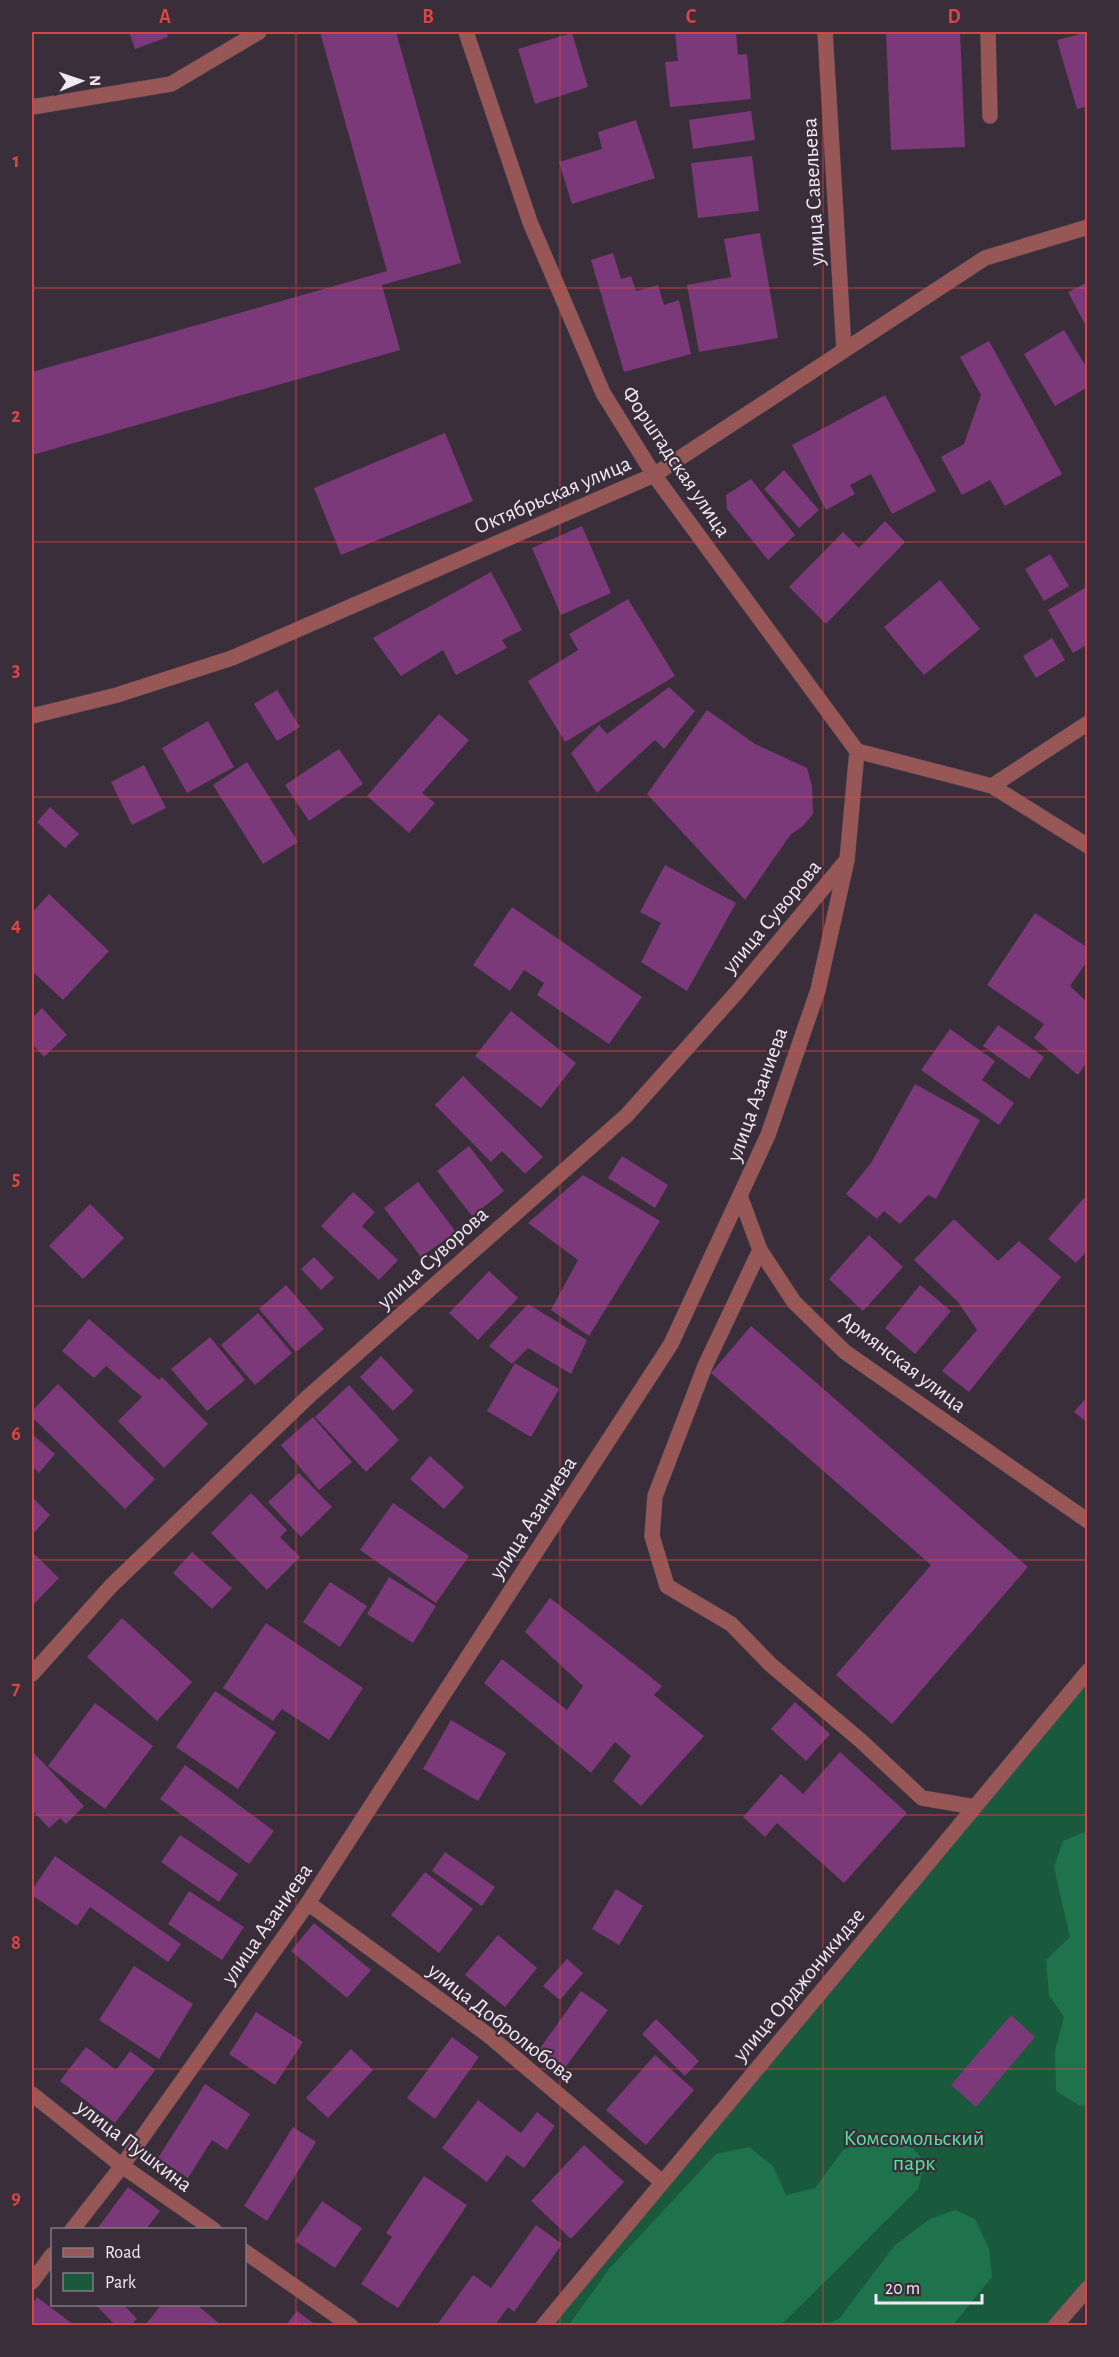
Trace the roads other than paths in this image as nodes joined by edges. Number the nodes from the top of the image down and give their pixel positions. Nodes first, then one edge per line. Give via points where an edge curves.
1 (259, 32) edge
2 (466, 32) edge
3 (825, 32) edge
4 (988, 32) edge
5 (32, 107) edge
6 (990, 116) dead end
7 (1088, 227) edge
8 (844, 350) junction
9 (654, 475) junction
10 (32, 716) edge
11 (1088, 723) edge
12 (857, 751) junction
13 (992, 786) junction
14 (1088, 846) edge
15 (847, 860) junction
16 (740, 1196) junction
17 (760, 1250) junction
18 (1088, 1521) edge
19 (1088, 1671) edge
20 (32, 1674) edge
21 (975, 1807) junction
22 (309, 1903) junction
23 (32, 2094) edge
24 (122, 2166) junction
25 (662, 2182) junction
26 (73, 2228) edge
27 (213, 2228) edge
28 (246, 2252) edge
29 (51, 2256) edge
30 (32, 2282) edge
31 (1088, 2288) edge
32 (351, 2325) edge
33 (543, 2325) edge
34 (1055, 2325) edge

1 - 5 street via 171,84
2 - 9 street, Форштадская улица via 530,222 603,393
3 - 8 street, улица Савельева
4 - 6 street
7 - 8 street, Октябрьская улица via 985,258
8 - 9 street, Октябрьская улица
9 - 10 street, Октябрьская улица via 232,658 117,695
9 - 12 street, Форштадская улица
11 - 13 street
12 - 13 street
12 - 15 street, улица Азаниева
13 - 14 street
15 - 16 street, улица Азаниева via 818,990 768,1136
15 - 20 street, улица Суворова via 627,1115 309,1396 111,1586
16 - 17 street, Армянская улица
16 - 22 street, улица Азаниева via 671,1344
17 - 18 street, Армянская улица via 794,1302 845,1352
17 - 21 street via 705,1366 655,1496 652,1536 667,1586 731,1624 771,1665 922,1798
19 - 21 street, улица Орджоникидзе
21 - 25 street, улица Орджоникидзе
22 - 24 street, улица Азаниева
22 - 25 street, улица Добролюбова via 488,2035
23 - 24 street, улица Пушкина
24 - 26 street, улица Азаниева
24 - 27 street, улица Пушкина
25 - 33 street, улица Орджоникидзе
28 - 32 street
29 - 30 street
31 - 34 street

